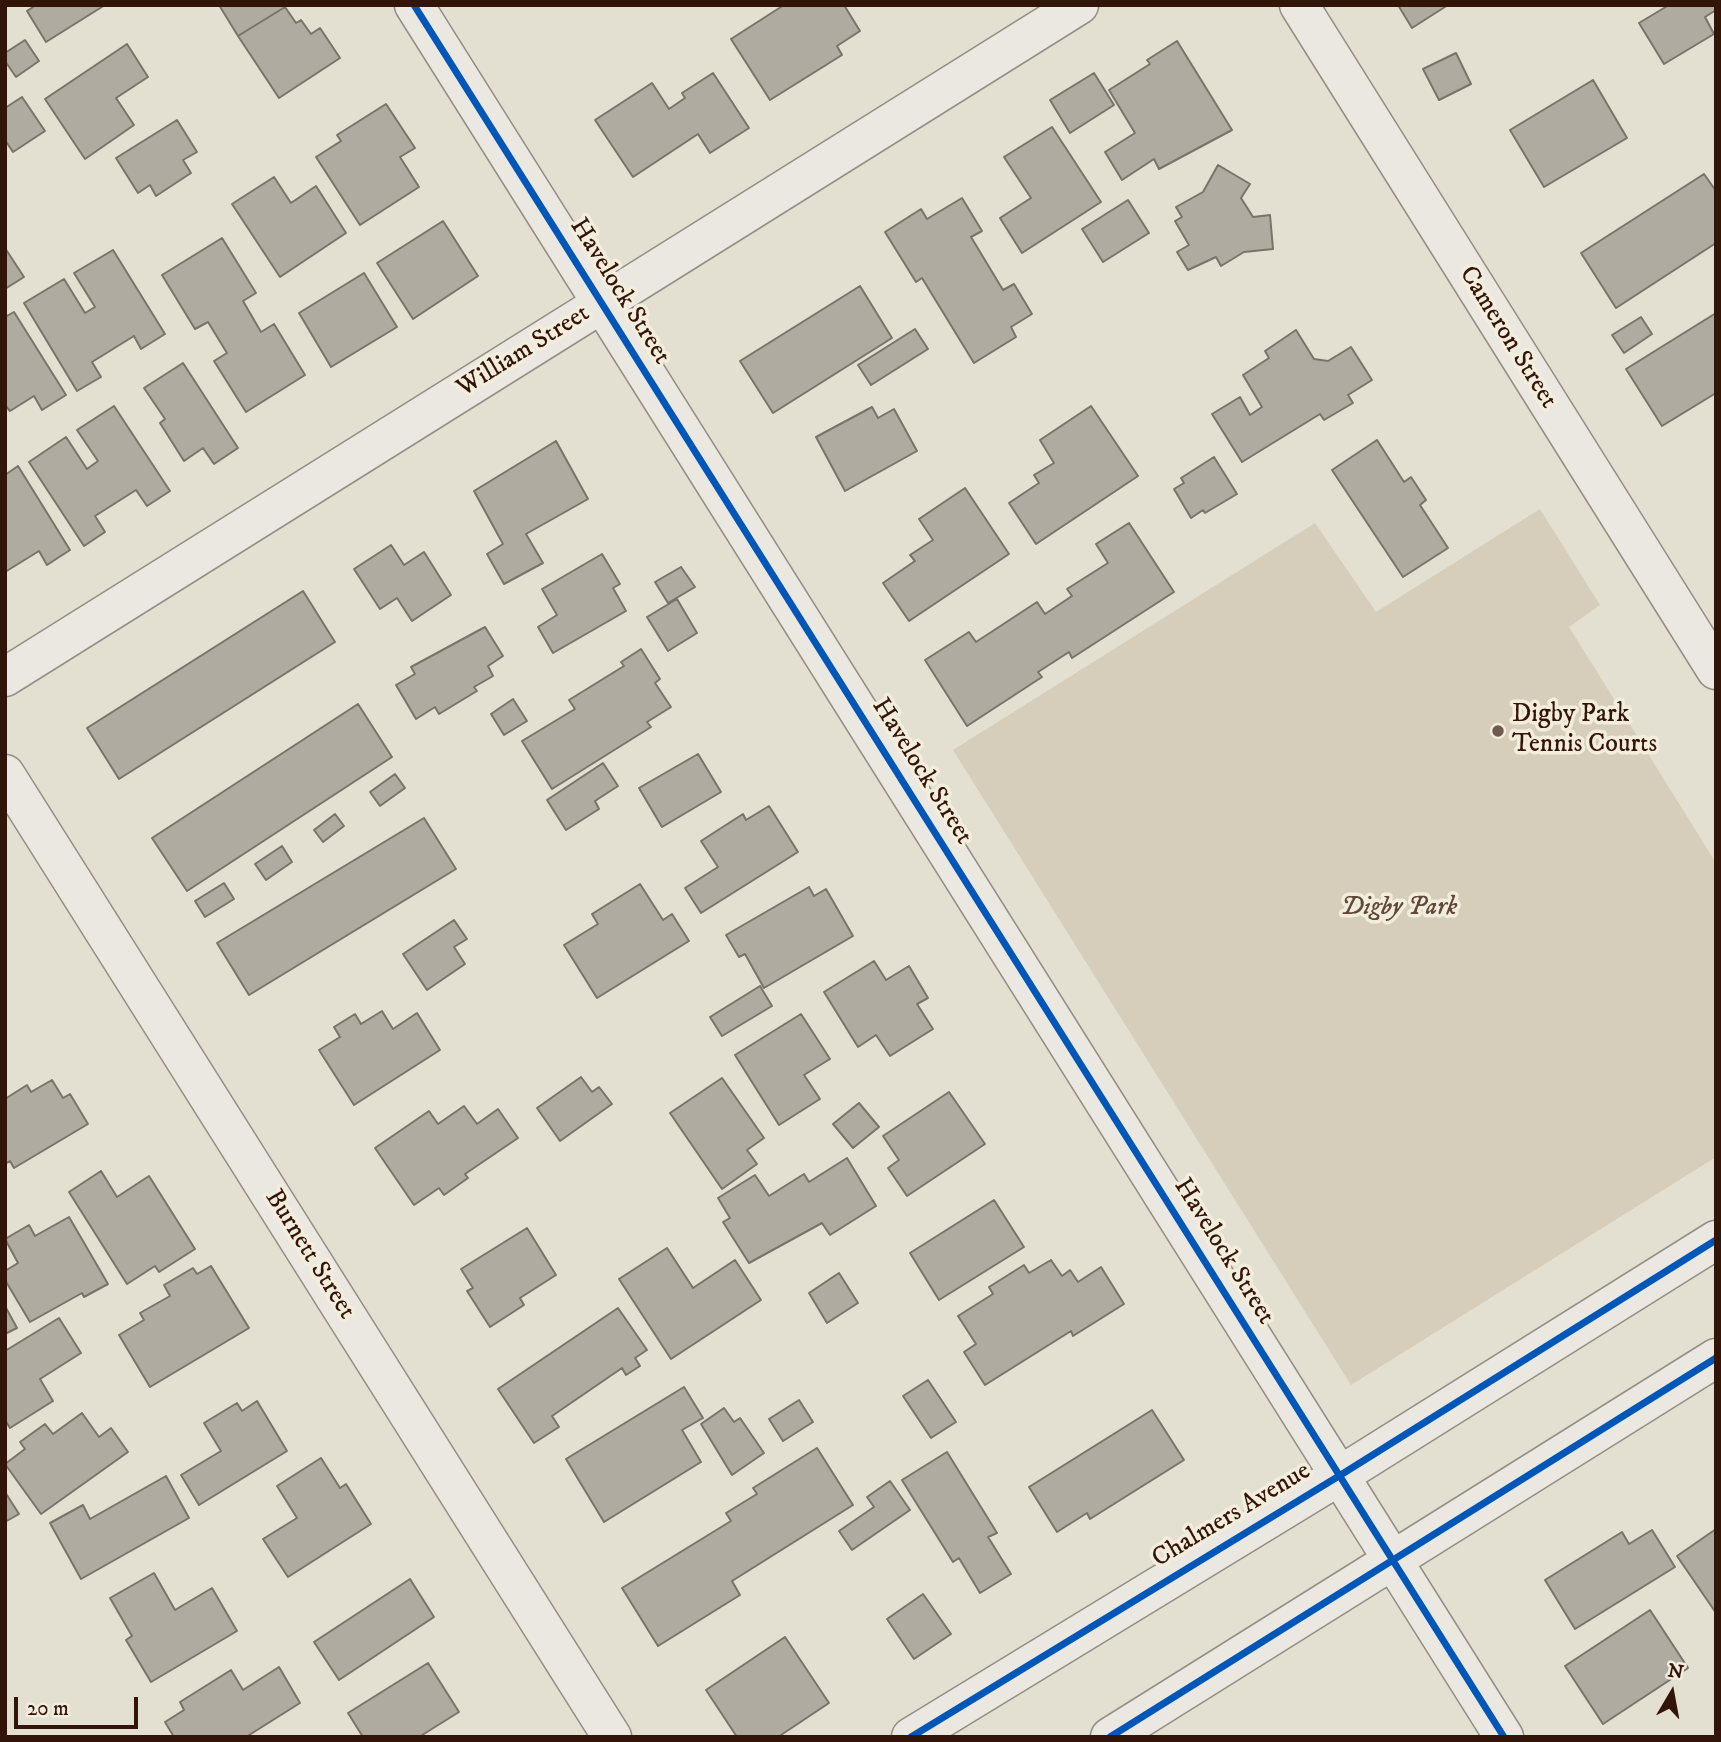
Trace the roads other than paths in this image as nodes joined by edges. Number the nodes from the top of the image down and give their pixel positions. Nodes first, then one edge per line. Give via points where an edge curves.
1 (414, 5) edge
2 (1079, 5) edge
3 (1299, 5) edge
4 (602, 304) junction
5 (1716, 670) edge
6 (5, 677) edge
7 (5, 774) edge
8 (1716, 1240) edge
9 (1716, 1357) edge
10 (1339, 1476) junction
11 (1392, 1560) junction
12 (612, 1737) edge
13 (911, 1737) edge
14 (1111, 1737) edge
15 (1504, 1737) edge

1 - 4 street, Havelock Street
2 - 4 street, William Street
3 - 5 street, Cameron Street
4 - 6 street, William Street
4 - 10 street, Havelock Street
7 - 12 street, Burnett Street
8 - 10 street, Chalmers Avenue
9 - 11 street
10 - 11 street, Havelock Street
10 - 13 street, Chalmers Avenue
11 - 14 street
11 - 15 street, Havelock Street

